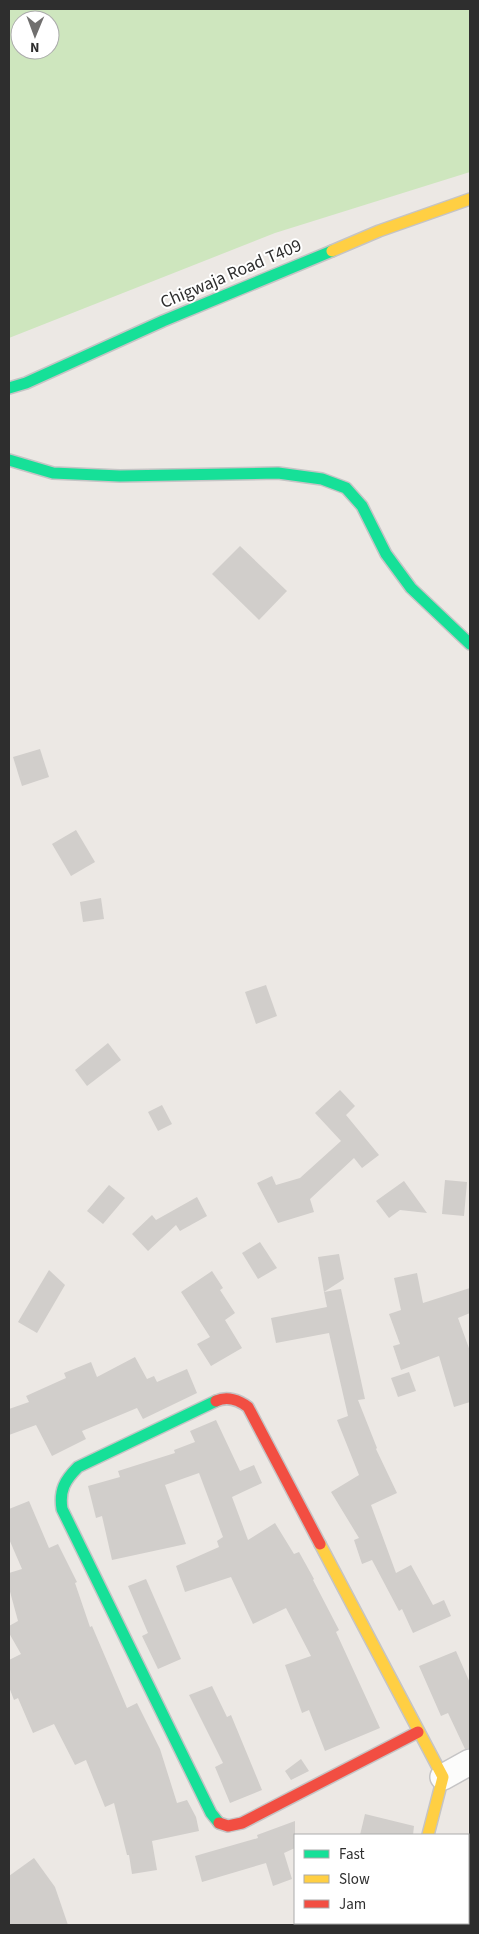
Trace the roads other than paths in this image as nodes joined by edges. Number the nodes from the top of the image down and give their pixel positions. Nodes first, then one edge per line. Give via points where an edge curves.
1 (470, 199) edge
2 (9, 388) edge
3 (9, 460) edge
4 (470, 644) edge
5 (418, 1732) junction
6 (470, 1762) edge
7 (443, 1777) junction
8 (428, 1834) edge

1 - 2 street, Chigwaja Road T409 via 379,231
3 - 4 street via 53,473 120,476 278,473 322,479 346,488 362,506 386,554 411,588
5 - 5 street via 253,1416 242,1402 222,1399 78,1467 66,1478 61,1488 62,1509 219,1824 229,1827 242,1823
5 - 7 street
6 - 7 street
7 - 8 street

